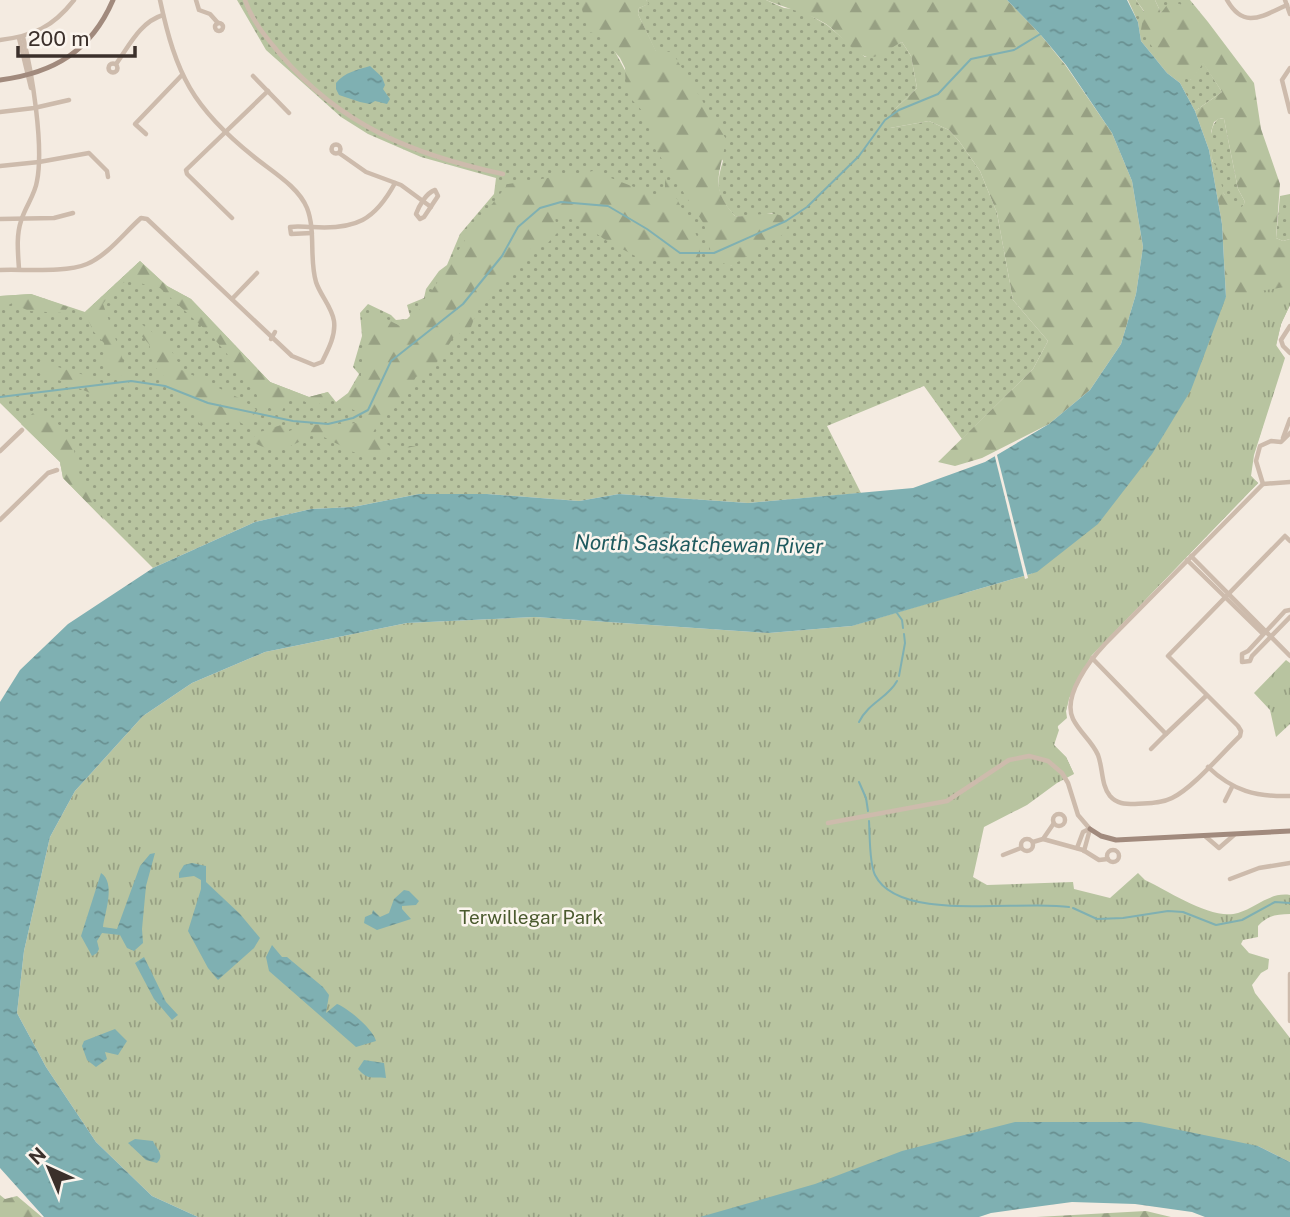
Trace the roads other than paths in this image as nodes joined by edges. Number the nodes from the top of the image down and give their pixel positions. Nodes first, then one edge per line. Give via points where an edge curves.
1 (74, 0) edge
2 (113, 0) edge
3 (160, 0) edge
4 (196, 0) edge
5 (245, 0) edge
6 (1227, 0) edge
7 (1286, 3) edge
8 (1290, 14) edge
9 (163, 15) junction
10 (218, 23) dead end
11 (21, 37) junction
12 (0, 40) edge
13 (116, 64) dead end
14 (1290, 68) edge
15 (182, 75) junction
16 (29, 76) junction
17 (253, 76) dead end
18 (0, 80) edge
19 (268, 91) junction
20 (69, 100) dead end
21 (34, 108) junction
22 (0, 112) edge
23 (1290, 112) edge
24 (289, 113) dead end
25 (224, 133) junction
26 (146, 134) dead end
27 (339, 153) dead end
28 (39, 162) junction
29 (0, 166) edge
30 (503, 174) dead end
31 (108, 177) dead end
32 (395, 183) junction
33 (423, 201) junction
34 (431, 206) junction
35 (73, 213) dead end
36 (21, 218) junction
37 (232, 218) dead end
38 (0, 219) edge
39 (311, 230) junction
40 (19, 269) junction
41 (0, 270) edge
42 (257, 273) dead end
43 (232, 299) junction
44 (1290, 326) edge
45 (275, 332) dead end
46 (271, 339) junction
47 (1290, 353) edge
48 (1290, 419) edge
49 (22, 430) dead end
50 (1290, 433) edge
51 (1281, 442) junction
52 (0, 451) edge
53 (57, 470) dead end
54 (1290, 482) edge
55 (1263, 484) junction
56 (0, 520) edge
57 (1290, 541) edge
58 (1189, 558) junction
59 (1226, 595) junction
60 (1290, 610) edge
61 (1290, 617) edge
62 (1264, 632) junction
63 (1270, 637) junction
64 (1290, 656) edge
65 (1092, 658) junction
66 (1206, 696) junction
67 (1166, 734) junction
68 (1151, 749) dead end
69 (1208, 767) junction
70 (1232, 787) junction
71 (1290, 796) edge
72 (1225, 801) dead end
73 (828, 823) dead end
74 (1054, 823) dead end
75 (1090, 829) junction
76 (1290, 831) edge
77 (1234, 835) junction
78 (1205, 836) junction
79 (1043, 839) junction
80 (1033, 842) junction
81 (1021, 848) junction
82 (1077, 848) junction
83 (1084, 851) junction
84 (1003, 855) dead end
85 (1108, 859) dead end
86 (1290, 863) edge
87 (1230, 880) dead end
88 (1290, 974) edge
89 (1290, 1015) edge

1 - 11 street via 54,22
2 - 16 street via 83,45 61,62
3 - 9 street
4 - 10 street via 199,10
5 - 30 street via 260,31 286,62 334,106 375,133 419,152
6 - 7 street via 1239,16 1254,19
7 - 8 street
9 - 13 street via 139,30
9 - 15 street
11 - 12 street
11 - 16 street
14 - 23 street via 1282,80
15 - 25 street
15 - 26 street via 135,124
16 - 18 street
16 - 21 street
17 - 19 street
19 - 24 street
19 - 25 street
20 - 21 street
21 - 22 street
21 - 28 street
25 - 37 street via 186,170
25 - 39 street via 295,190 307,207
27 - 32 street via 366,172
28 - 29 street
28 - 31 street via 89,153
28 - 36 street via 37,184
32 - 33 street
32 - 39 street via 385,202 364,220
33 - 34 street
33 - 34 street via 431,191 438,192
33 - 34 street via 417,217 424,217
35 - 36 street
36 - 38 street
36 - 40 street
39 - 46 street via 316,281 334,321 332,341 323,362 314,366
40 - 41 street
40 - 43 street via 85,264 102,255 141,218
42 - 43 street
43 - 46 street
44 - 47 street via 1282,342
45 - 46 street
48 - 51 street
49 - 52 street
50 - 51 street
51 - 55 street via 1260,446 1256,461
53 - 56 street via 48,473
54 - 55 street
55 - 58 street
57 - 59 street via 1285,536
58 - 59 street
58 - 65 street
59 - 62 street
59 - 66 street via 1168,656
60 - 62 street
61 - 63 street
62 - 63 street
62 - 63 street via 1242,654 1242,662 1250,661
63 - 64 street
65 - 67 street
65 - 69 street via 1070,711 1097,753 1111,796 1123,804 1166,800
66 - 67 street
66 - 69 street via 1241,733
67 - 68 street
69 - 70 street
70 - 71 street
70 - 72 street
73 - 75 street via 947,801 1009,760 1028,756 1048,761 1062,773 1078,815
74 - 79 street
75 - 78 street via 1116,840
75 - 82 street via 1083,832
75 - 83 street
76 - 77 street
77 - 78 street
77 - 78 street via 1219,848
79 - 80 street
79 - 82 street
80 - 81 street via 1028,851
80 - 81 street via 1024,839
81 - 84 street
82 - 83 street
83 - 85 street via 1099,860
86 - 87 street via 1259,868
88 - 89 street

